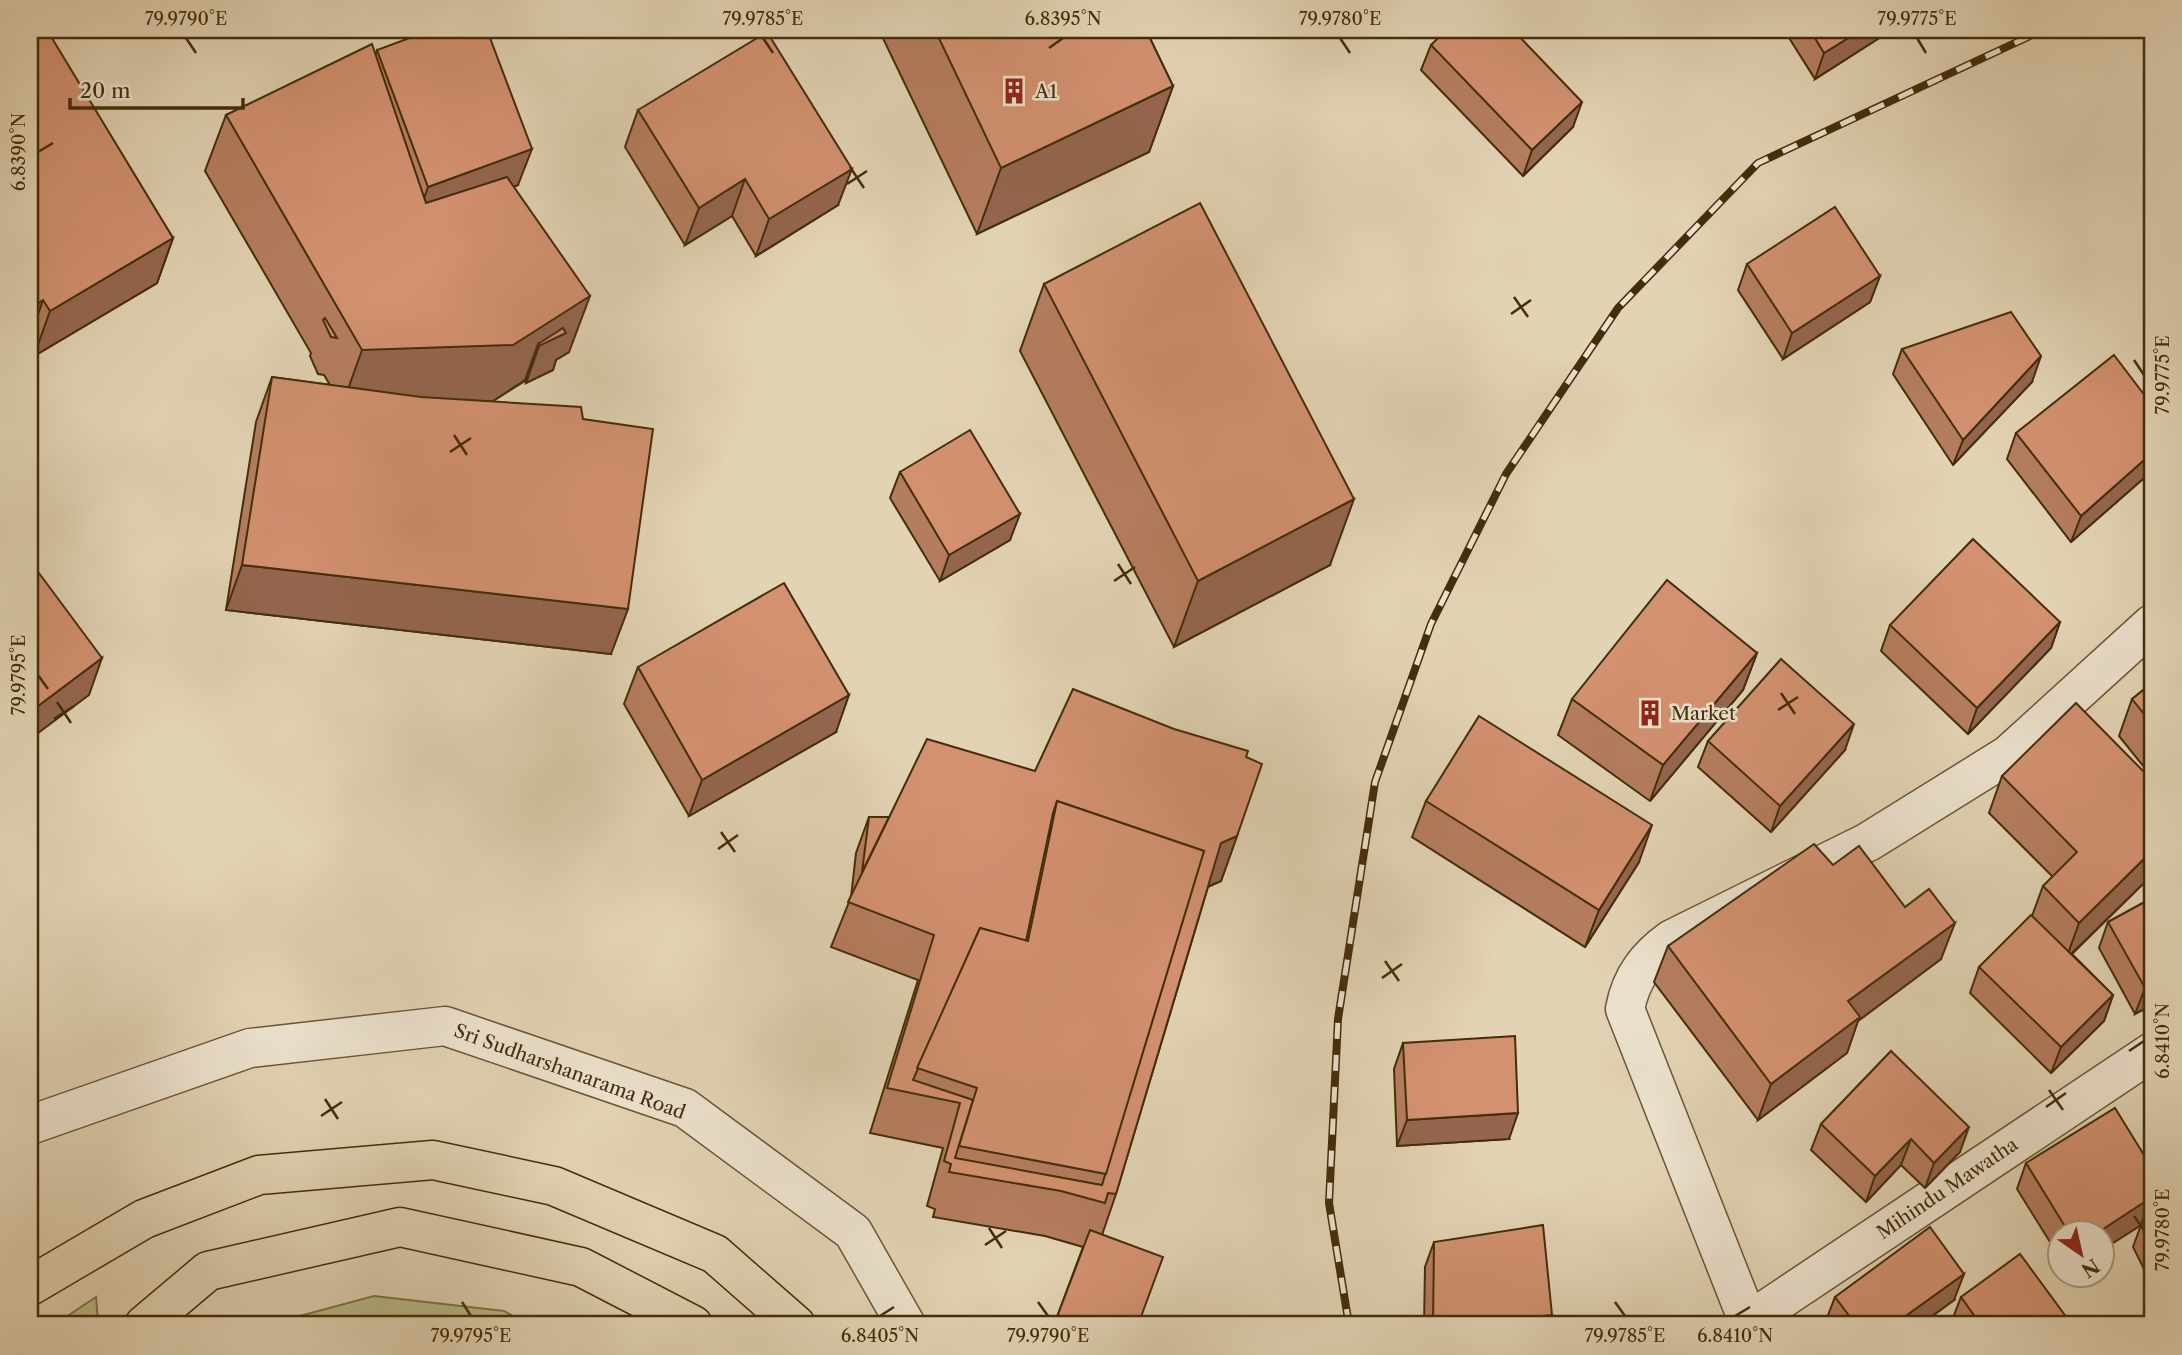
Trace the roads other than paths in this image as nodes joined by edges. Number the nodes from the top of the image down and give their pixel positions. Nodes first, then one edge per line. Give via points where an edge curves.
1 (2152, 624) edge
2 (2152, 1052) edge
3 (30, 1125) edge
4 (30, 1286) edge
5 (1745, 1323) edge
6 (144, 1325) edge
7 (693, 1325) edge
8 (796, 1325) edge
9 (906, 1325) edge

1 - 5 street via 2008,755 1868,842 1672,939 1653,953 1629,988 1625,1009
2 - 5 street, Mihindu Mawatha
3 - 9 street, Sri Sudharshanarama Road via 250,1048 445,1026 685,1108 853,1232
4 - 8 highway via 144,1219 259,1175 433,1160 554,1186 715,1254
6 - 7 highway via 208,1270 400,1227 581,1267

